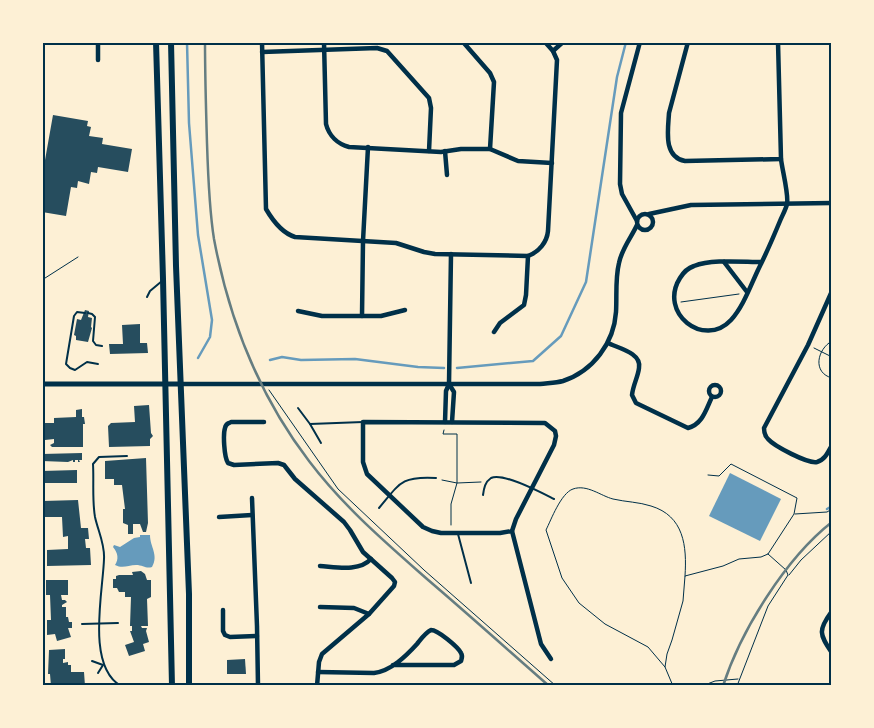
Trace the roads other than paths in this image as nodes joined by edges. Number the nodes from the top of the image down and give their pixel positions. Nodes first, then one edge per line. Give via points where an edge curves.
1 (98, 42) edge
2 (156, 42) edge
3 (171, 42) edge
4 (262, 42) edge
5 (324, 42) edge
6 (463, 42) edge
7 (545, 42) edge
8 (563, 42) edge
9 (640, 42) edge
10 (688, 42) edge
11 (778, 42) edge
12 (325, 50) junction
13 (553, 51) junction
14 (262, 52) junction
15 (98, 60) dead end
16 (368, 147) junction
17 (490, 149) junction
18 (429, 151) junction
19 (445, 151) junction
20 (781, 159) junction
21 (552, 163) junction
22 (447, 176) dead end
23 (832, 203) edge
24 (788, 204) junction
25 (630, 207) junction
26 (663, 212) junction
27 (642, 214) junction
28 (649, 214) junction
29 (654, 222) junction
30 (637, 223) junction
31 (642, 230) junction
32 (632, 236) junction
33 (363, 241) junction
34 (451, 254) junction
35 (528, 256) junction
36 (724, 262) junction
37 (762, 262) junction
38 (163, 279) junction
39 (832, 291) edge
40 (747, 292) junction
41 (147, 297) dead end
42 (405, 310) dead end
43 (298, 311) dead end
44 (84, 313) dead end
45 (88, 313) dead end
46 (362, 316) junction
47 (494, 332) dead end
48 (608, 343) junction
49 (102, 346) dead end
50 (98, 364) dead end
51 (42, 384) edge
52 (165, 384) junction
53 (181, 384) junction
54 (449, 384) junction
55 (712, 397) dead end
56 (298, 408) dead end
57 (264, 422) dead end
58 (363, 422) junction
59 (445, 422) junction
60 (452, 422) junction
61 (310, 424) junction
62 (321, 443) dead end
63 (832, 445) edge
64 (127, 456) dead end
65 (436, 478) road end
66 (531, 488) junction
67 (390, 495) junction
68 (483, 495) dead end
69 (252, 498) dead end
70 (554, 499) dead end
71 (379, 508) dead end
72 (252, 515) junction
73 (219, 517) dead end
74 (512, 531) junction
75 (457, 534) junction
76 (371, 560) junction
77 (320, 566) dead end
78 (470, 583) dead end
79 (320, 607) dead end
80 (223, 610) dead end
81 (832, 611) edge
82 (369, 614) junction
83 (118, 623) dead end
84 (82, 624) dead end
85 (100, 624) junction
86 (257, 636) junction
87 (832, 652) edge
88 (551, 659) dead end
89 (92, 661) dead end
90 (103, 665) junction
91 (393, 665) junction
92 (318, 672) junction
93 (98, 673) dead end
94 (189, 685) edge
95 (121, 686) edge
96 (172, 686) edge
97 (225, 686) edge
98 (258, 686) edge
99 (317, 686) edge

1 - 15 street
2 - 38 main road
3 - 53 main road
4 - 14 street
5 - 12 street
6 - 17 street via 494,82
7 - 13 street
8 - 13 street
9 - 25 street via 621,113 620,184
10 - 20 street via 669,113 669,146 674,157 685,161
11 - 20 street
12 - 14 street
12 - 16 street via 327,130 342,145
12 - 18 street via 377,48 393,57 431,103
13 - 21 street via 557,56 557,70
14 - 33 street via 266,209 286,233 295,237
16 - 18 street
16 - 33 street
17 - 19 street
17 - 21 street via 518,161
18 - 19 street
19 - 22 street
20 - 24 street
21 - 35 street via 547,237 543,245
23 - 24 street
24 - 26 street via 691,205
24 - 37 street
25 - 27 street
25 - 30 street
26 - 28 street
26 - 29 street
27 - 28 street
27 - 30 street
28 - 29 street
29 - 31 street via 648,230
30 - 31 street
30 - 32 street
31 - 32 street
32 - 48 street via 619,264 616,318
33 - 34 street via 396,243 424,252
33 - 46 street
34 - 35 street
34 - 54 street
35 - 47 street via 525,301
36 - 37 street
36 - 40 street
36 - 40 street via 692,266 682,274 674,292 678,314 698,329 718,329 730,322
37 - 40 street
38 - 41 lane
38 - 52 main road
39 - 63 street via 808,345 766,422 764,432 772,443 811,463 821,461
42 - 46 street via 388,316
43 - 46 street via 322,316
44 - 50 lane via 77,312 74,316 66,364 75,370 87,362
45 - 49 lane via 95,317 93,341
48 - 54 street via 579,374 562,381
48 - 55 street via 638,359 632,395 636,403 688,428 699,423
51 - 52 street
52 - 53 street
52 - 96 main road
53 - 54 street
53 - 94 main road
54 - 59 street
54 - 60 street via 454,392
56 - 61 lane
57 - 76 street via 227,424 224,428 226,461 232,465 278,463 286,467 295,479 344,522
58 - 59 street
58 - 61 lane
58 - 67 street via 364,468
59 - 60 street
60 - 66 street via 537,422 551,426 556,441
61 - 62 lane
64 - 85 lane via 99,457 93,464 95,516 104,548
65 - 67 lane via 408,479
66 - 68 lane via 494,477 487,482
66 - 70 lane
66 - 74 street
67 - 71 lane
67 - 75 street via 423,527
69 - 72 street
72 - 73 street
72 - 86 street
74 - 75 street
74 - 88 street via 541,644
75 - 78 lane
76 - 77 street via 358,567
76 - 82 street via 395,582
79 - 82 street via 354,608
80 - 86 street via 225,635
81 - 87 street via 821,631
82 - 92 street via 324,652
83 - 85 lane
84 - 85 lane
85 - 90 lane
86 - 98 street
89 - 90 lane
90 - 93 lane
90 - 95 lane
91 - 91 street via 431,630 437,631 462,656 461,661 454,665
91 - 92 street via 374,673
92 - 99 street
94 - 96 street
94 - 97 street

